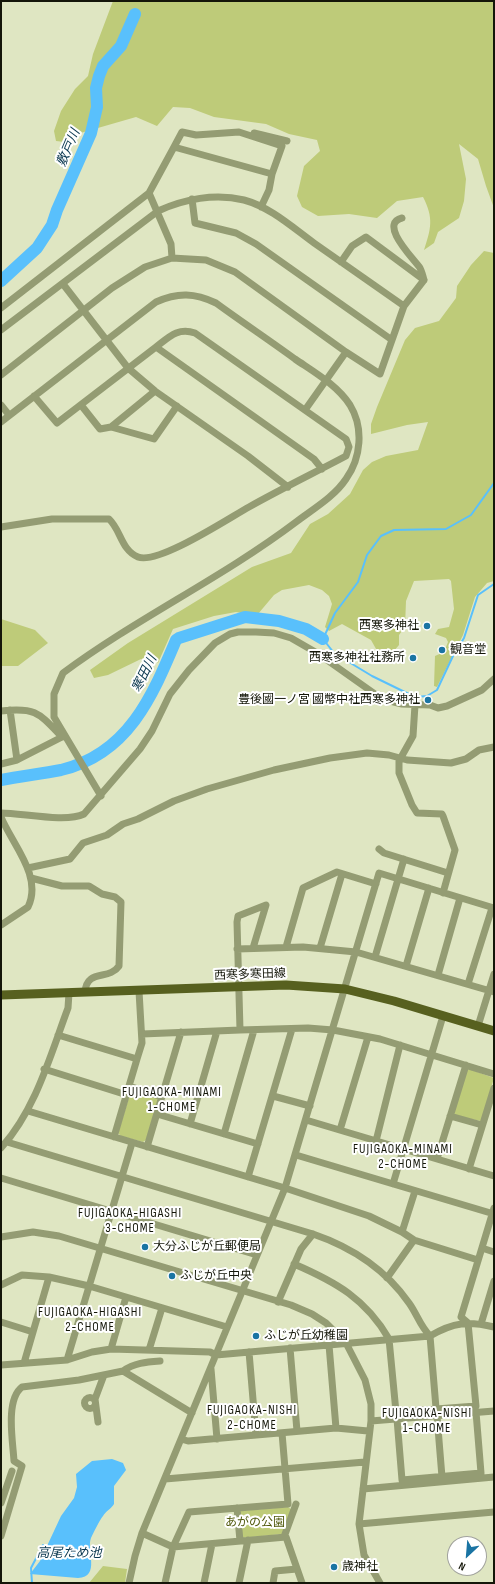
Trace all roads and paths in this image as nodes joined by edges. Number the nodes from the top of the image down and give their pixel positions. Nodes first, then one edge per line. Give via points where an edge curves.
1 (239, 132) junction
2 (287, 141) dead end
3 (174, 147) junction
4 (272, 174) junction
5 (148, 193) junction
6 (192, 199) junction
7 (261, 206) junction
8 (158, 211) junction
9 (402, 218) dead end
10 (172, 258) junction
11 (341, 262) junction
12 (424, 280) junction
13 (63, 284) junction
14 (404, 306) junction
15 (1, 308) edge
16 (84, 311) junction
17 (1, 330) edge
18 (106, 340) junction
19 (392, 340) junction
20 (156, 347) junction
21 (346, 352) junction
22 (128, 368) junction
23 (1, 375) edge
24 (326, 381) junction
25 (155, 391) junction
26 (34, 396) junction
27 (1, 405) edge
28 (81, 405) junction
29 (177, 406) junction
30 (305, 410) junction
31 (9, 415) junction
32 (1, 422) edge
33 (112, 427) junction
34 (322, 469) junction
35 (288, 487) junction
36 (1, 526) edge
37 (494, 680) edge
38 (415, 705) junction
39 (10, 710) junction
40 (1, 711) edge
41 (63, 736) junction
42 (494, 747) edge
43 (400, 758) junction
44 (17, 760) junction
45 (1, 764) edge
46 (101, 796) junction
47 (1, 813) edge
48 (1, 817) edge
49 (379, 849) dead end
50 (404, 859) junction
51 (28, 868) junction
52 (448, 873) junction
53 (342, 874) junction
54 (31, 878) junction
55 (398, 879) junction
56 (376, 884) junction
57 (429, 888) junction
58 (443, 893) junction
59 (460, 898) junction
60 (493, 908) edge
61 (1, 925) edge
62 (286, 947) junction
63 (253, 948) junction
64 (320, 948) junction
65 (237, 949) junction
66 (356, 952) junction
67 (375, 957) junction
68 (406, 966) junction
69 (494, 974) edge
70 (438, 975) junction
71 (468, 984) junction
72 (239, 987) junction
73 (345, 989) junction
74 (139, 991) junction
75 (491, 991) edge
76 (85, 992) junction
77 (69, 993) junction
78 (1, 995) edge
79 (443, 1016) junction
80 (478, 1026) junction
81 (292, 1028) junction
82 (240, 1030) junction
83 (254, 1030) junction
84 (333, 1030) junction
85 (217, 1031) junction
86 (494, 1031) edge
87 (181, 1032) junction
88 (142, 1034) junction
89 (58, 1035) junction
90 (368, 1038) junction
91 (400, 1045) junction
92 (431, 1055) junction
93 (137, 1059) junction
94 (466, 1065) junction
95 (44, 1069) junction
96 (494, 1074) edge
97 (129, 1086) junction
98 (494, 1088) edge
99 (127, 1095) junction
100 (273, 1096) junction
101 (162, 1097) junction
102 (310, 1106) junction
103 (28, 1111) junction
104 (157, 1114) junction
105 (450, 1116) junction
106 (306, 1120) junction
107 (190, 1124) junction
108 (482, 1125) junction
109 (340, 1130) junction
110 (224, 1134) junction
111 (114, 1137) junction
112 (376, 1141) junction
113 (7, 1142) junction
114 (132, 1143) junction
115 (258, 1144) junction
116 (147, 1147) junction
117 (1, 1148) edge
118 (404, 1149) junction
119 (296, 1155) junction
120 (437, 1159) junction
121 (469, 1169) junction
122 (122, 1176) junction
123 (494, 1176) edge
124 (248, 1177) junction
125 (1, 1178) edge
126 (393, 1184) junction
127 (285, 1188) junction
128 (415, 1191) junction
129 (112, 1211) junction
130 (494, 1212) edge
131 (271, 1221) junction
132 (402, 1232) junction
133 (313, 1234) junction
134 (1, 1237) edge
135 (414, 1240) junction
136 (482, 1248) junction
137 (101, 1249) junction
138 (494, 1252) edge
139 (257, 1255) junction
140 (478, 1260) junction
141 (294, 1264) junction
142 (49, 1277) junction
143 (387, 1278) junction
144 (494, 1281) edge
145 (1, 1285) edge
146 (89, 1286) junction
147 (242, 1292) junction
148 (126, 1297) junction
149 (278, 1302) junction
150 (162, 1308) junction
151 (1, 1322) edge
152 (468, 1323) junction
153 (481, 1324) junction
154 (228, 1327) junction
155 (494, 1327) edge
156 (33, 1332) junction
157 (430, 1336) junction
158 (390, 1339) junction
159 (346, 1343) junction
160 (329, 1345) junction
161 (290, 1348) junction
162 (111, 1349) junction
163 (150, 1350) junction
164 (249, 1352) junction
165 (216, 1355) junction
166 (68, 1360) junction
167 (160, 1361) dead end
168 (24, 1364) junction
169 (2, 1367) edge
170 (211, 1367) junction
171 (122, 1372) junction
172 (104, 1376) junction
173 (494, 1411) edge
174 (437, 1412) junction
175 (476, 1412) junction
176 (192, 1413) junction
177 (397, 1419) junction
178 (371, 1421) junction
179 (98, 1422) dead end
180 (336, 1428) junction
181 (368, 1431) junction
182 (297, 1432) junction
183 (282, 1433) junction
184 (256, 1435) junction
185 (217, 1439) junction
186 (181, 1440) junction
187 (365, 1462) junction
188 (285, 1469) junction
189 (12, 1470) dead end
190 (442, 1477) junction
191 (494, 1478) edge
192 (165, 1479) junction
193 (363, 1490) junction
194 (1, 1503) edge
195 (296, 1504) dead end
196 (237, 1508) junction
197 (494, 1512) edge
198 (359, 1524) junction
199 (142, 1533) junction
200 (1, 1536) edge
201 (284, 1537) junction
202 (248, 1540) junction
203 (240, 1541) junction
204 (212, 1544) junction
205 (174, 1547) junction
206 (297, 1568) junction
207 (129, 1583) edge
208 (165, 1583) edge
209 (204, 1583) edge
210 (239, 1583) edge
211 (273, 1583) edge
212 (302, 1583) edge
213 (380, 1583) edge

1 - 2 street via 247,131
1 - 3 street via 196,135 182,132
1 - 4 street via 282,146
3 - 4 street
3 - 5 street
4 - 7 street via 269,190
5 - 8 street
5 - 15 street
6 - 7 street via 226,197
6 - 8 street
6 - 19 street via 195,223 236,233 256,244
7 - 11 street
8 - 10 street via 171,244
8 - 13 street
9 - 12 street via 396,222 395,236 421,270
10 - 16 street via 145,267 112,288
10 - 21 street via 206,260 235,272
11 - 12 street via 352,246 366,237
11 - 14 street
12 - 14 street
13 - 16 street
13 - 17 street
14 - 19 street
16 - 18 street
16 - 23 street
18 - 22 street
18 - 24 street via 156,302 177,294 199,295 216,303
18 - 26 street
19 - 21 street via 380,374
20 - 22 street
20 - 30 street via 179,330 188,330
20 - 34 street via 314,459
21 - 24 street
22 - 25 street
22 - 28 street
24 - 30 street
24 - 41 street via 338,390 350,406 358,429 357,457 347,479 335,492 274,539 63,673 54,694 53,706 54,716
25 - 29 street
25 - 33 street
26 - 28 street via 57,423
26 - 31 street
27 - 31 street
28 - 33 street via 100,429
29 - 33 street via 154,439
29 - 35 street
30 - 34 street via 346,439 349,447 346,456
31 - 32 street
34 - 35 street
35 - 36 street via 183,545 148,558 138,557 130,551 123,544 109,519 43,520
37 - 38 street via 482,690 446,706 438,708
38 - 43 street via 413,736
38 - 46 street via 397,703 380,697 291,638 261,632 243,631 230,634 206,651 180,681 170,694 144,744
39 - 40 street
39 - 41 street via 34,711 43,716
39 - 44 street
41 - 44 street
41 - 46 street
42 - 43 street via 479,750 466,759 451,763
43 - 51 street via 372,753 330,758 282,768 207,789 123,824 106,835 83,842 70,859
43 - 52 street via 399,774 413,809 419,814 443,816 455,850
44 - 45 street
46 - 47 street via 77,817
48 - 51 street
49 - 50 street
50 - 52 street
50 - 55 street
51 - 54 street
52 - 58 street
53 - 56 street
53 - 62 street via 337,872 303,888
53 - 64 street
54 - 61 street via 28,907
54 - 76 street via 62,886 89,886 121,902 119,966 114,972 92,978 86,985
55 - 56 street via 379,873
55 - 57 street
55 - 67 street
56 - 66 street
57 - 58 street
57 - 68 street
58 - 59 street
59 - 60 street
59 - 70 street
60 - 71 street
62 - 63 street
62 - 64 street
63 - 65 street
63 - 65 street via 266,905 238,916
64 - 66 street
65 - 72 street
66 - 67 street
66 - 73 street
67 - 68 street
68 - 70 street
69 - 75 street
70 - 71 street
71 - 75 street
72 - 73 main road, 西寒多寒田線 via 286,985
72 - 74 main road, 西寒多寒田線
72 - 82 street
73 - 79 main road, 西寒多寒田線
73 - 84 street
74 - 76 main road, 西寒多寒田線
74 - 88 street
75 - 80 street
76 - 77 main road, 西寒多寒田線
77 - 78 main road, 西寒多寒田線
77 - 89 street via 68,1008
79 - 80 main road, 西寒多寒田線
79 - 92 street
80 - 86 main road, 西寒多寒田線
81 - 83 street
81 - 84 street
81 - 100 street
82 - 83 street
82 - 85 street
83 - 110 street
84 - 90 street
84 - 102 street
85 - 87 street
85 - 107 street
87 - 88 street
87 - 101 street
88 - 93 street
89 - 93 street
89 - 95 street
90 - 91 street
90 - 109 street
91 - 92 street
91 - 112 street
92 - 94 street
92 - 118 street
93 - 97 street
94 - 96 street
94 - 105 street
95 - 99 street
95 - 103 street
97 - 99 street
97 - 101 street
98 - 108 street
99 - 111 street
100 - 102 street
100 - 115 street
101 - 104 street
102 - 106 street
103 - 111 street
103 - 113 street
104 - 107 street
104 - 116 street
105 - 108 street
105 - 120 street
106 - 109 street
106 - 119 street
107 - 110 street
108 - 121 street
109 - 112 street
110 - 115 street
111 - 114 street
112 - 118 street
113 - 117 street
113 - 122 street
114 - 116 street
114 - 122 street
115 - 124 street
116 - 124 street
118 - 120 street
118 - 126 street
119 - 126 street
119 - 127 street
120 - 121 street
121 - 123 street
122 - 129 street
122 - 131 street
124 - 127 street
125 - 129 street
126 - 128 street
127 - 131 street
127 - 132 street via 369,1216
128 - 130 street
128 - 132 street
129 - 137 street
129 - 139 street
130 - 136 street
131 - 133 street
131 - 139 street
132 - 135 street
133 - 141 street
133 - 143 street via 353,1251
134 - 137 street via 26,1232 50,1233
135 - 140 street
135 - 143 street
136 - 138 street
136 - 140 street
137 - 146 street
137 - 147 street
139 - 147 street
140 - 152 street via 462,1317
141 - 149 street
141 - 158 street via 333,1282 356,1298
142 - 145 street via 22,1276
142 - 146 street
142 - 156 street
143 - 157 street via 409,1302 422,1328
144 - 153 street
146 - 148 street
146 - 166 street
147 - 149 street
147 - 154 street
148 - 150 street
148 - 162 street
149 - 159 street via 326,1322
150 - 154 street
150 - 163 street
151 - 156 street
152 - 153 street
152 - 157 street via 446,1327
152 - 174 street via 476,1406
153 - 155 street
154 - 165 street
156 - 168 street
157 - 158 street
157 - 174 street
158 - 159 street
158 - 174 street via 396,1412
159 - 160 street
159 - 178 street via 365,1380 371,1404
160 - 161 street
160 - 180 street
161 - 164 street
161 - 182 street
162 - 163 street
162 - 166 street
163 - 165 street via 210,1352
164 - 165 street
164 - 184 street
165 - 170 street
166 - 168 street
167 - 171 street via 144,1362
168 - 169 street
170 - 176 street
170 - 185 street
171 - 172 street
171 - 176 street
172 - 179 street via 95,1396
172 - 200 street via 25,1385 16,1393 12,1409 14,1461 22,1466
173 - 175 street
174 - 175 street
174 - 177 street
174 - 190 street
175 - 190 street via 481,1473
176 - 186 street
177 - 178 street
177 - 190 street via 402,1480
178 - 181 street
180 - 181 street
180 - 182 street
181 - 187 street
182 - 183 street
183 - 184 street
183 - 188 street
184 - 185 street
185 - 186 street
186 - 192 street
187 - 188 street
187 - 193 street
188 - 192 street
188 - 196 street via 288,1504
189 - 194 street
191 - 193 street
192 - 199 street
193 - 198 street
195 - 201 street
196 - 203 street
196 - 205 street via 189,1512
197 - 198 street
198 - 213 street via 364,1555
199 - 205 street
199 - 207 street
201 - 202 street
201 - 206 street
202 - 203 street
202 - 210 street
203 - 204 street
204 - 205 street
204 - 209 street
205 - 208 street
206 - 211 street via 275,1571
206 - 212 street

